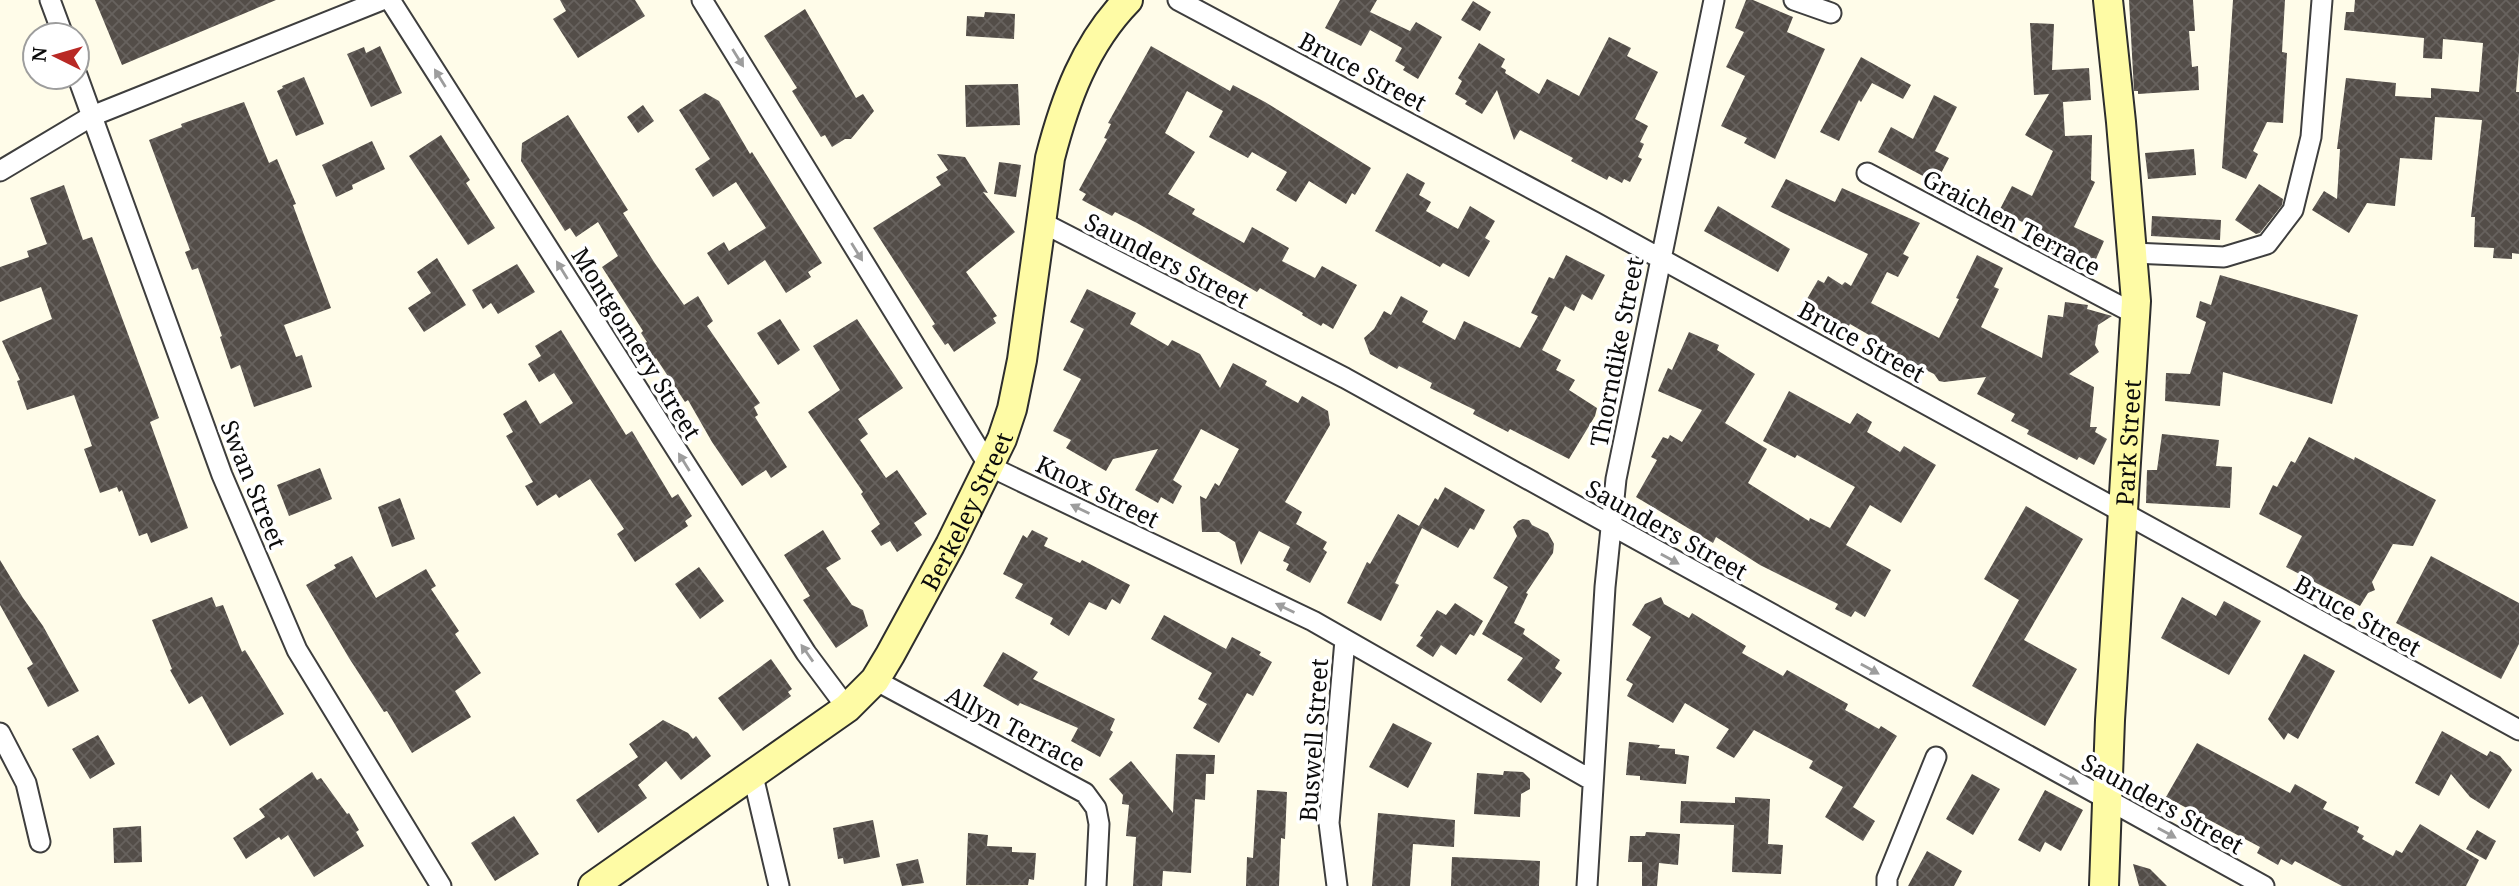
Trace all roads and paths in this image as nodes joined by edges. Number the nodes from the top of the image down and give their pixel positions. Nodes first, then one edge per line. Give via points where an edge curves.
1 (50, 0) edge
2 (382, 0) edge
3 (390, 0) edge
4 (702, 0) edge
5 (1128, 0) edge
6 (1178, 0) edge
7 (1714, 0) edge
8 (1794, 0) edge
9 (2108, 0) edge
10 (2322, 0) edge
11 (1831, 13) dead end
12 (58, 21) edge
13 (83, 91) edge
14 (92, 116) junction
15 (0, 171) edge
16 (1867, 173) dead end
17 (1041, 222) junction
18 (2133, 253) junction
19 (1660, 258) junction
20 (2135, 314) junction
21 (989, 466) junction
22 (2122, 512) junction
23 (1611, 526) junction
24 (1345, 640) junction
25 (874, 680) junction
26 (847, 708) junction
27 (2519, 730) edge
28 (0, 733) edge
29 (1936, 757) dead end
30 (753, 776) junction
31 (1593, 781) junction
32 (2107, 800) junction
33 (40, 842) dead end
34 (441, 886) edge
35 (593, 886) edge
36 (779, 886) edge
37 (1096, 886) edge
38 (1337, 886) edge
39 (1587, 886) edge
40 (1887, 886) edge
41 (2104, 886) edge
42 (2264, 886) edge

1 - 12 street
2 - 14 street
26 -> 3 street, Montgomery Street via 798,642
4 -> 21 street
5 - 17 street, Berkeley Street via 1106,23 1069,96 1050,158
6 - 19 street, Bruce Street
7 - 19 street, Thorndike Street
8 - 11 street
9 - 18 street, Park Street
10 - 18 street via 2311,137 2293,210 2267,244 2224,257
13 - 14 street, Swan Street
14 - 15 street
14 - 34 street, Swan Street via 222,475 297,650
16 - 20 street, Graichen Terrace
17 - 21 street, Berkeley Street via 1017,386
17 - 23 street, Saunders Street via 1345,378
18 - 20 street, Park Street
19 - 22 street, Bruce Street
19 - 23 street, Thorndike Street via 1616,479
20 - 22 street, Park Street
24 -> 21 street, Knox Street
21 - 25 street, Berkeley Street
22 - 27 street, Bruce Street
22 - 32 street, Park Street
23 - 31 street, Thorndike Street
23 -> 32 street, Saunders Street
24 - 31 street, Knox Street
24 - 38 street, Buswell Street via 1329,822
25 - 26 street, Berkeley Street
25 - 37 street, Allyn Terrace via 1085,793 1096,808 1099,824
26 - 30 street, Berkeley Street
28 - 33 street via 26,782
29 - 40 street
30 - 35 street, Berkeley Street
30 - 36 street
31 - 39 street, Thorndike Street
32 - 41 street, Park Street
32 -> 42 street, Saunders Street

